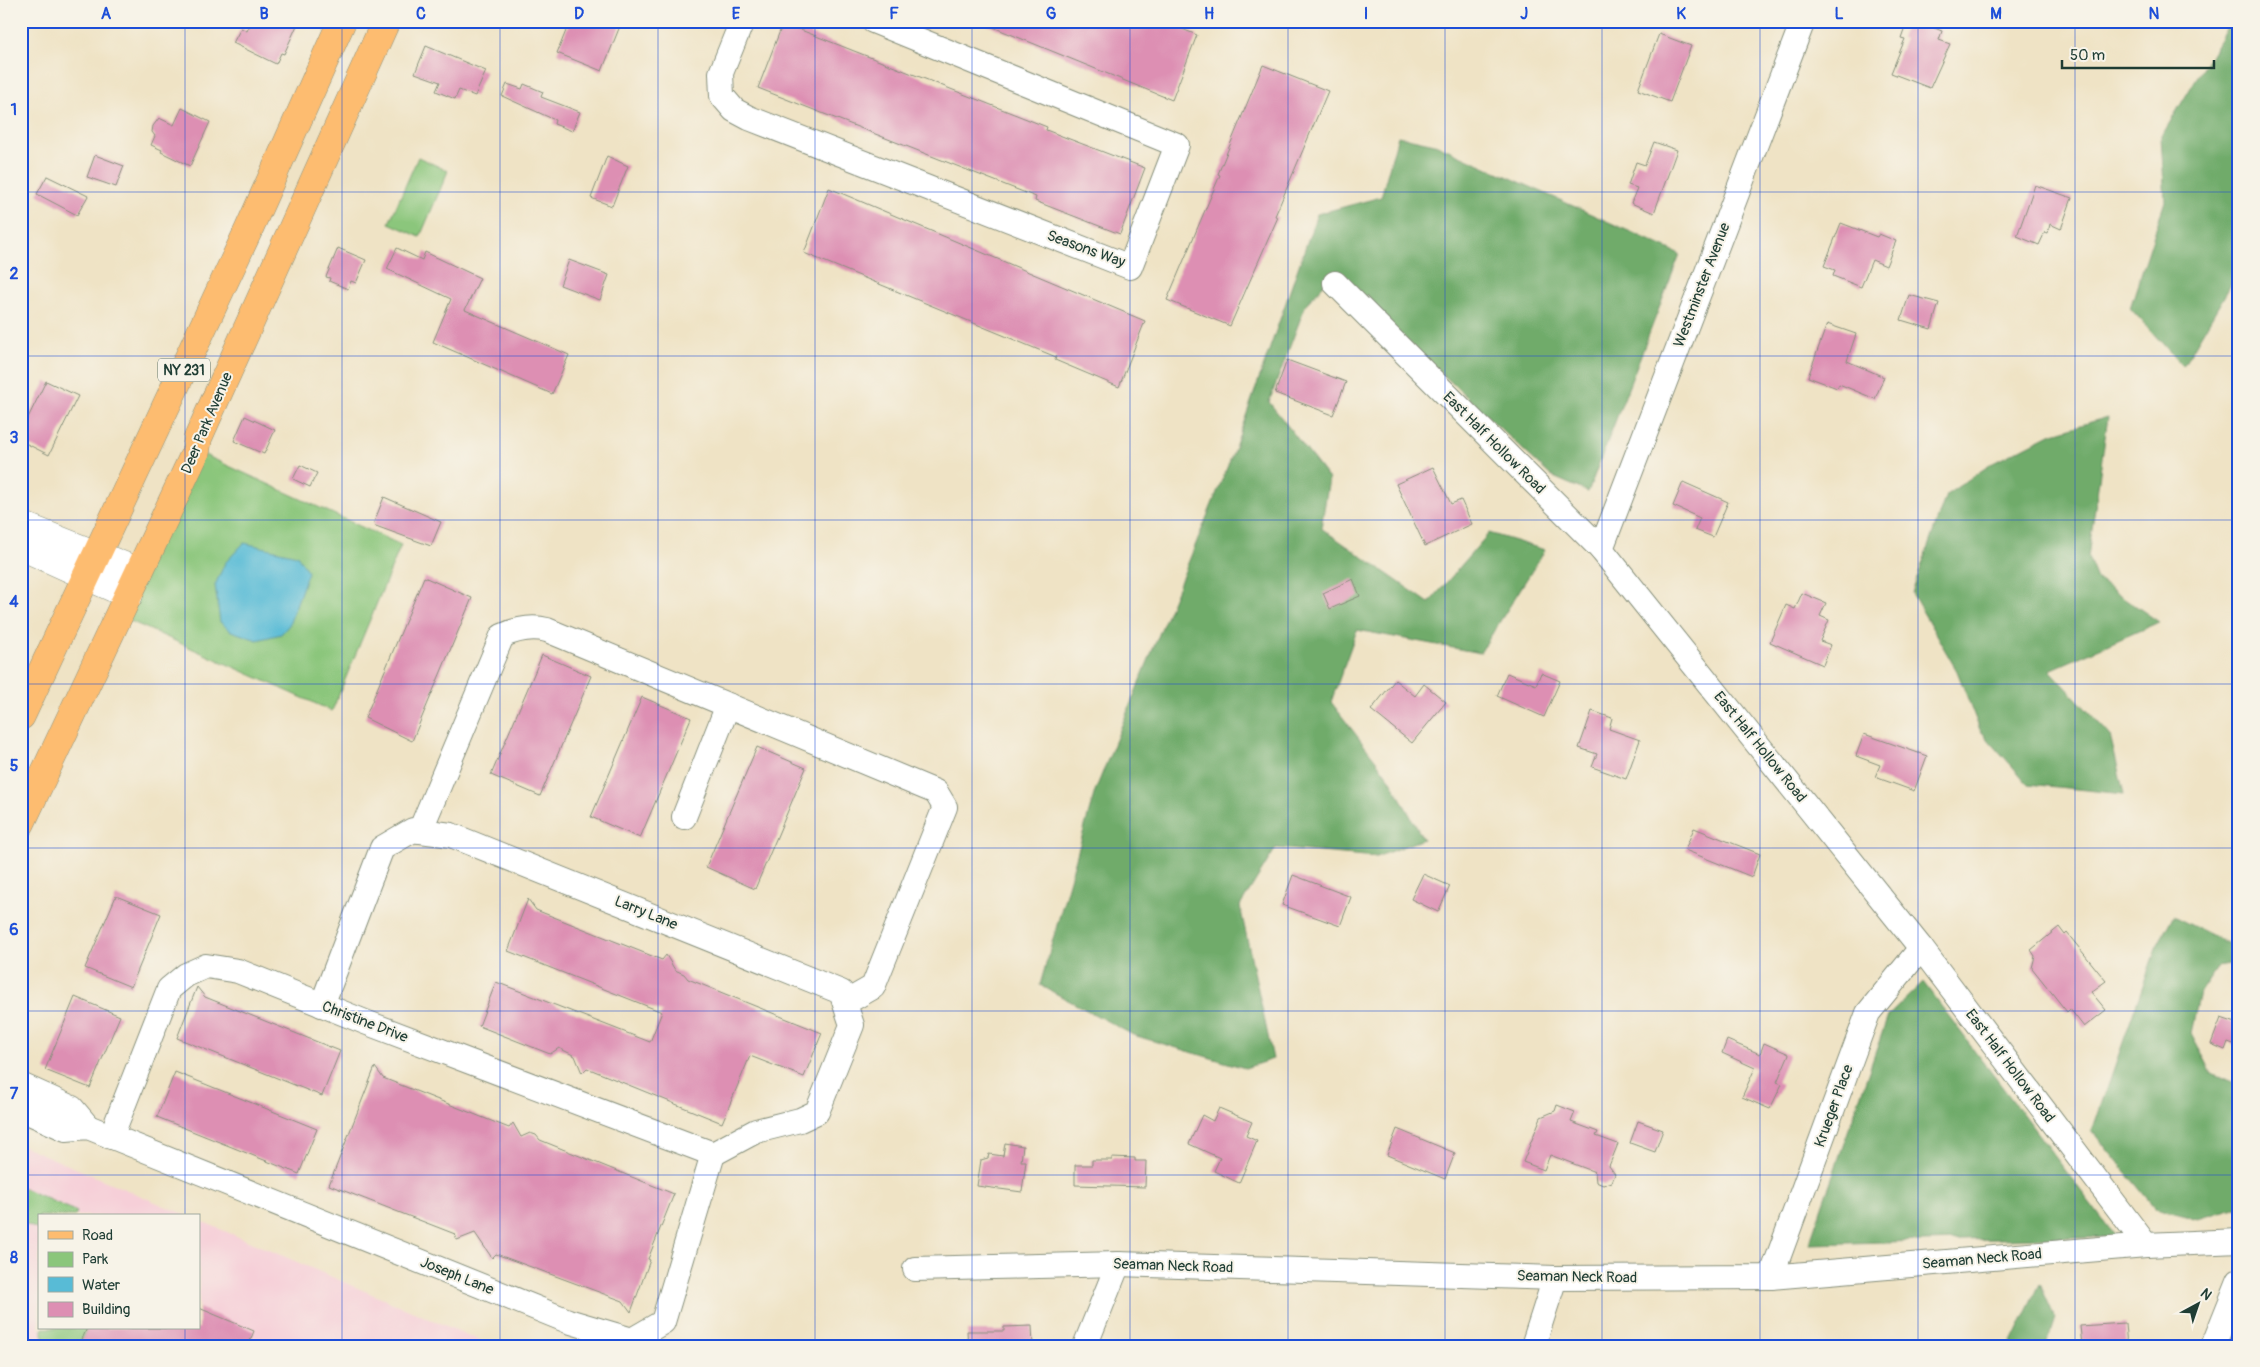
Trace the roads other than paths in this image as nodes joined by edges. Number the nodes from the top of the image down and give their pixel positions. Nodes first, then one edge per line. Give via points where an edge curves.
1 (342, 21) edge
2 (386, 21) edge
3 (742, 21) edge
4 (873, 21) edge
5 (1803, 21) edge
6 (1336, 284) dead end
7 (21, 525) edge
8 (21, 546) edge
9 (1601, 549) junction
10 (92, 566) junction
11 (134, 584) junction
12 (728, 705) junction
13 (21, 716) edge
14 (684, 817) dead end
15 (21, 823) edge
16 (420, 831) junction
17 (1921, 948) junction
18 (845, 1003) junction
19 (322, 1005) junction
20 (21, 1085) edge
21 (21, 1109) edge
22 (88, 1127) junction
23 (111, 1137) junction
24 (713, 1154) junction
25 (2239, 1241) edge
26 (2146, 1245) junction
27 (1118, 1264) junction
28 (915, 1269) dead end
29 (1555, 1278) junction
30 (1771, 1278) junction
31 (2239, 1281) edge
32 (1085, 1346) edge
33 (1533, 1346) edge
34 (2213, 1346) edge

1 - 10 main road, NY 231
2 - 11 main road, Deer Park Avenue / NY 231
3 - 4 street, Seasons Way via 721,73 722,96 734,110 1130,267 1177,145
5 - 9 street, Westminster Avenue
6 - 9 street, East Half Hollow Road
7 - 10 street
8 - 10 street
9 - 17 street, East Half Hollow Road
10 - 11 street
10 - 13 main road, NY 231
11 - 15 main road, Deer Park Avenue / NY 231
12 - 14 street
12 - 16 street via 547,630 534,627 512,631 502,636
12 - 18 street via 936,792 945,807 873,987
16 - 18 street, Larry Lane via 451,835 786,969 841,992
16 - 19 street, Larry Lane via 413,830 382,848
17 - 26 street, East Half Hollow Road
17 - 30 street, Krueger Place via 1868,1013
18 - 24 street via 852,1025 816,1112 800,1120 756,1131
19 - 23 street, Christine Drive via 238,971 206,966 186,975 170,989
19 - 24 street, Christine Drive
20 - 22 street via 72,1108
21 - 22 street via 66,1129
22 - 23 street, Joseph Lane
23 - 24 street, Joseph Lane via 568,1321 632,1340 663,1322
25 - 26 street, Seaman Neck Road
26 - 30 street, Seaman Neck Road
27 - 28 street, Seaman Neck Road
27 - 29 street, Seaman Neck Road
27 - 32 street
29 - 30 street, Seaman Neck Road
29 - 33 street
31 - 34 street

